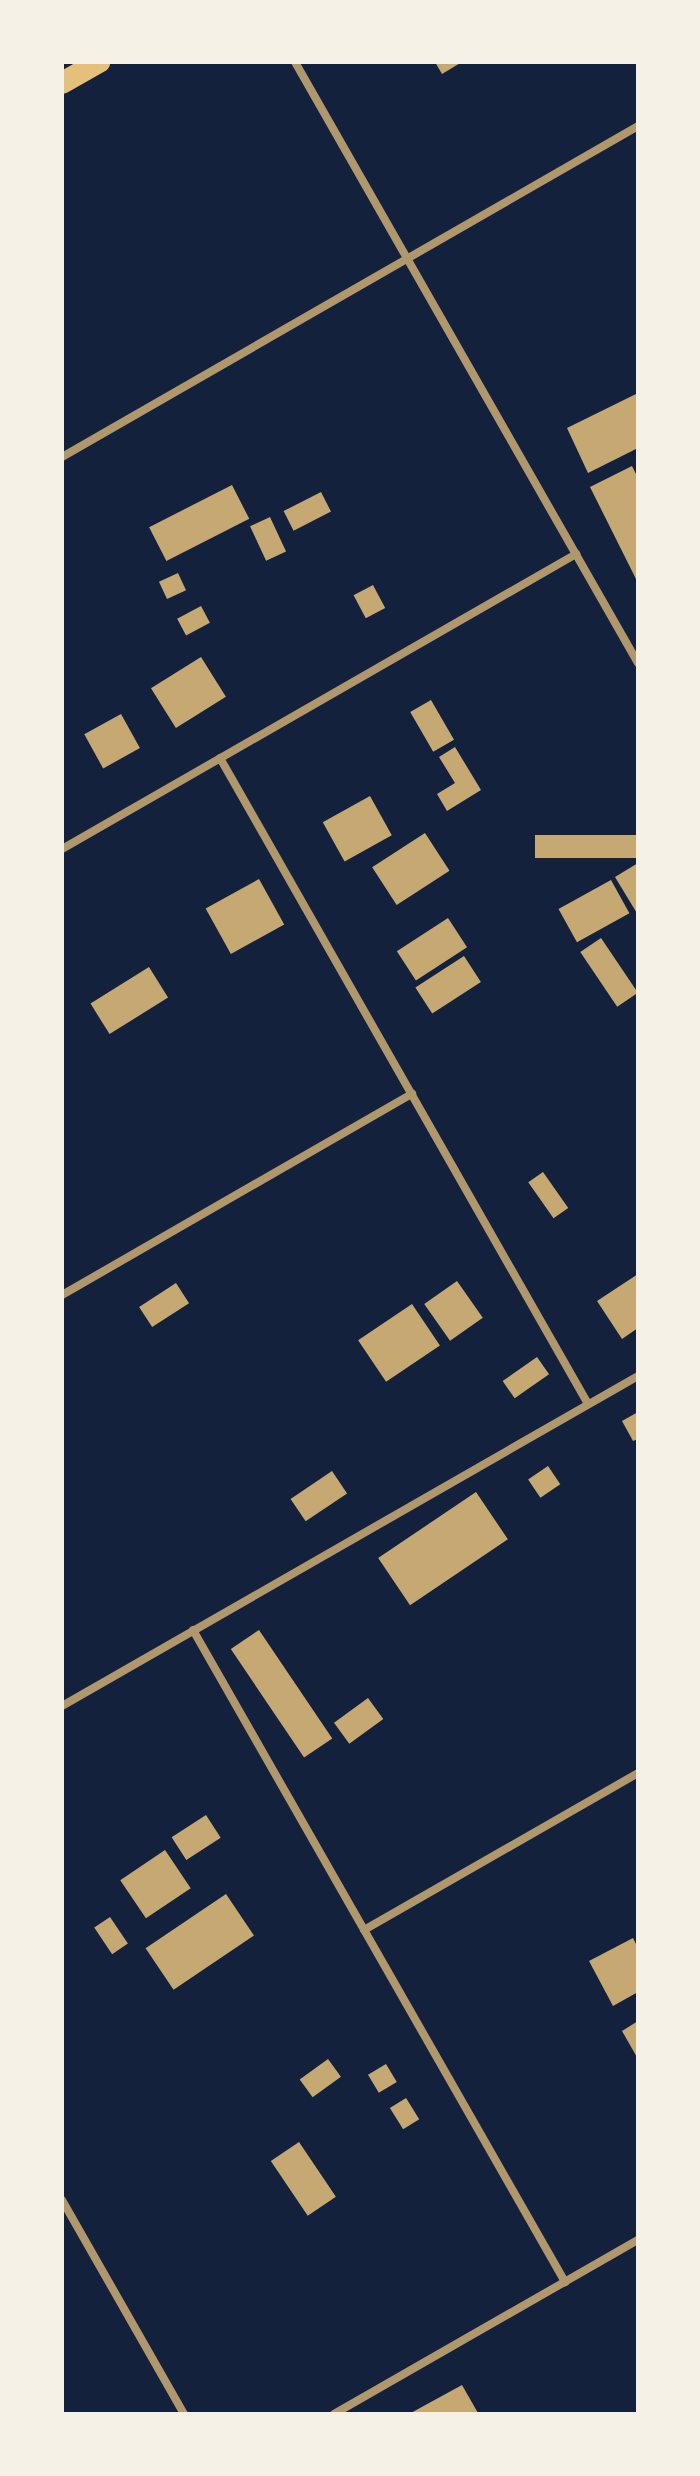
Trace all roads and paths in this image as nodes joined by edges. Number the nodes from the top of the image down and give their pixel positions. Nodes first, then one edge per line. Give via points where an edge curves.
1 (99, 62) edge
2 (295, 62) edge
3 (62, 83) edge
4 (638, 126) edge
5 (407, 258) junction
6 (62, 457) edge
7 (576, 554) junction
8 (638, 663) edge
9 (220, 758) junction
10 (62, 849) edge
11 (412, 1094) junction
12 (62, 1295) edge
13 (638, 1376) edge
14 (588, 1404) junction
15 (193, 1630) junction
16 (62, 1706) edge
17 (638, 1773) edge
18 (364, 1930) junction
19 (62, 2200) edge
20 (638, 2240) edge
21 (565, 2282) junction
22 (184, 2414) edge
23 (334, 2414) edge

1 - 3 highway
2 - 5 street
4 - 5 street
5 - 6 street
5 - 7 street
7 - 8 street
7 - 9 street
9 - 10 street
9 - 11 street
11 - 12 street
11 - 14 street
13 - 14 street
14 - 15 street
15 - 16 street
15 - 18 street
17 - 18 street
18 - 21 street
19 - 22 street
20 - 21 street
21 - 23 street

